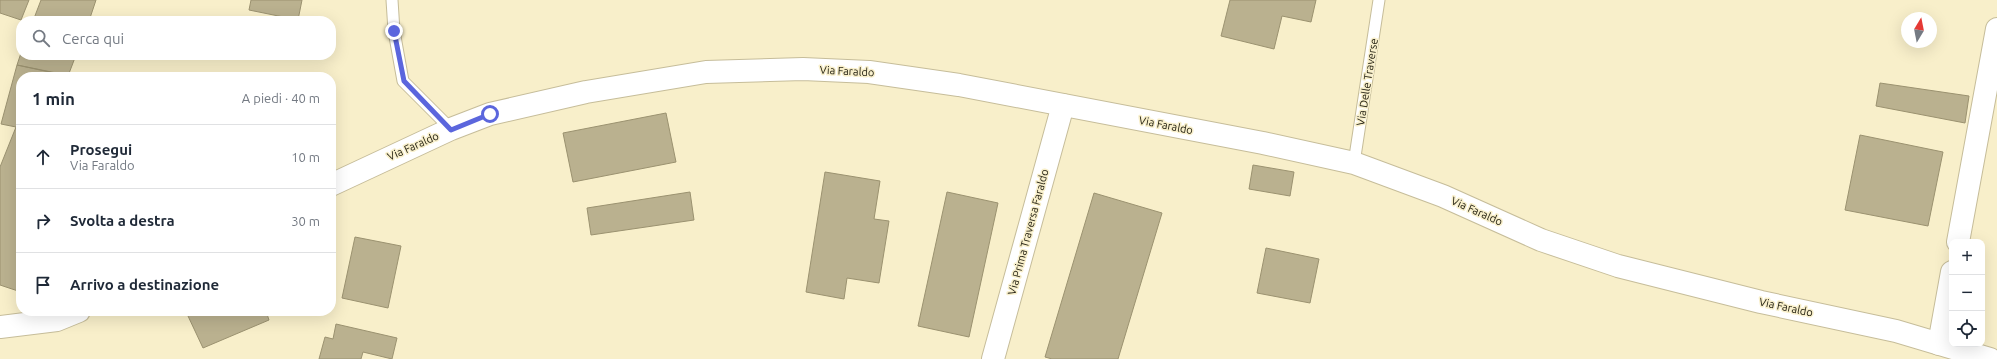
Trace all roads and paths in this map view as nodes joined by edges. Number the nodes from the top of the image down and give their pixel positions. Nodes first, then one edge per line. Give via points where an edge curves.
1 (392, 0) edge
2 (1379, 0) edge
3 (1997, 29) edge
4 (1063, 105) junction
5 (451, 130) junction
6 (1354, 164) junction
7 (336, 183) edge
8 (1959, 239) edge
9 (1951, 275) edge
10 (67, 316) edge
11 (0, 327) edge
12 (1939, 344) junction
13 (993, 359) edge
14 (1990, 359) edge

1 - 5 lane via 394,31 404,81
2 - 6 lane, Via Delle Traverse
3 - 8 street
4 - 5 street, Via Faraldo via 869,72 803,69 714,72 586,92 490,114
4 - 6 street, Via Faraldo via 1263,143
4 - 13 street, Via Prima Traversa Faraldo
5 - 7 street, Via Faraldo
6 - 12 street, Via Faraldo via 1443,196 1541,240 1618,266 1761,302 1896,331
9 - 12 street
10 - 11 street via 57,320
12 - 14 street, Via Faraldo

